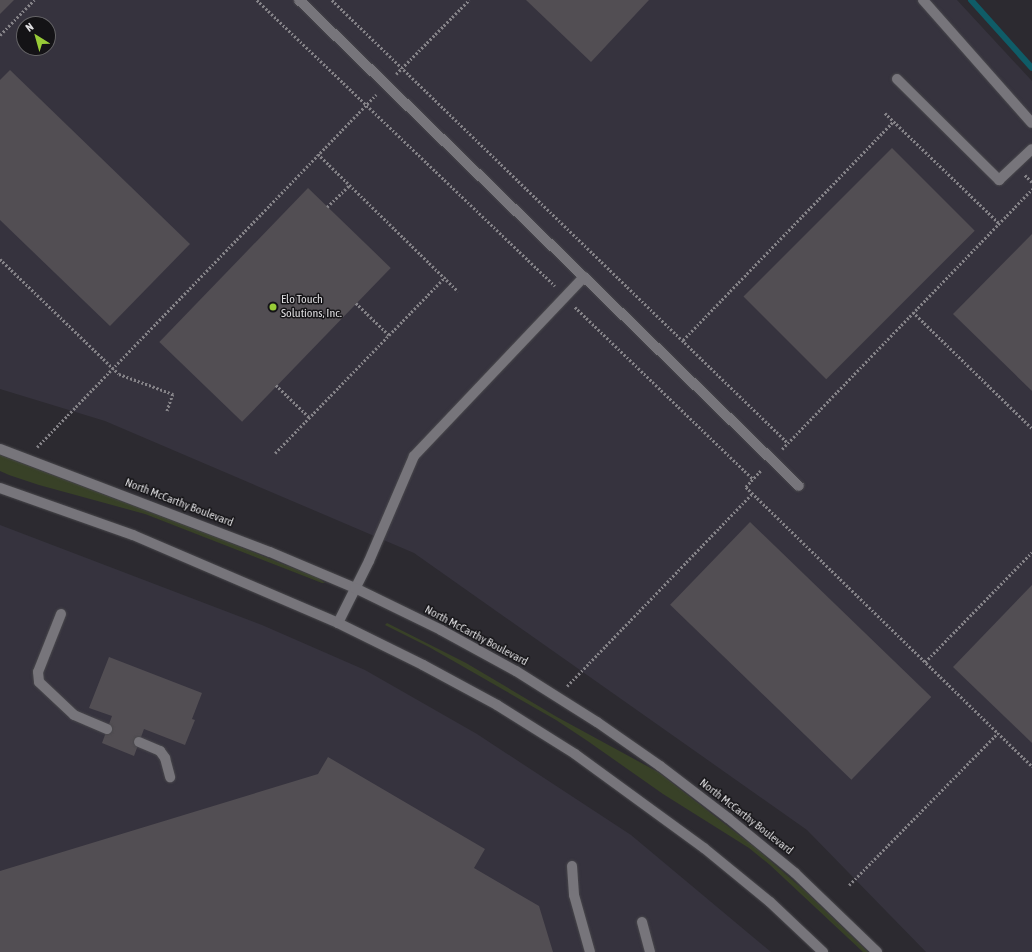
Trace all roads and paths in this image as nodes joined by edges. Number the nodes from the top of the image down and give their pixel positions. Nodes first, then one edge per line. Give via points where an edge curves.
1 (34, 0) edge
2 (257, 0) edge
3 (299, 0) edge
4 (332, 0) edge
5 (469, 0) edge
6 (923, 0) edge
7 (0, 35) edge
8 (402, 68) junction
9 (897, 79) dead end
10 (386, 85) junction
11 (366, 105) junction
12 (885, 113) dead end
13 (894, 121) junction
14 (1032, 123) edge
15 (1032, 149) edge
16 (318, 154) junction
17 (1025, 175) dead end
18 (1032, 182) edge
19 (350, 185) junction
20 (1032, 189) edge
21 (327, 207) dead end
22 (999, 223) junction
23 (0, 259) edge
24 (445, 277) junction
25 (584, 277) junction
26 (458, 290) dead end
27 (565, 297) junction
28 (356, 303) dead end
29 (913, 312) junction
30 (389, 335) junction
31 (683, 340) junction
32 (113, 368) junction
33 (276, 385) dead end
34 (167, 411) dead end
35 (309, 417) junction
36 (1032, 428) edge
37 (788, 443) junction
38 (0, 449) edge
39 (275, 453) dead end
40 (26, 458) junction
41 (772, 460) junction
42 (753, 479) junction
43 (799, 486) dead end
44 (0, 488) edge
45 (753, 493) junction
46 (1032, 552) edge
47 (355, 588) junction
48 (61, 614) dead end
49 (338, 623) junction
50 (925, 662) junction
51 (557, 696) junction
52 (107, 729) dead end
53 (998, 733) junction
54 (139, 742) dead end
55 (1032, 766) edge
56 (170, 777) dead end
57 (572, 866) dead end
58 (849, 885) dead end
59 (642, 922) dead end
60 (590, 952) edge
61 (650, 952) edge
62 (823, 952) edge
63 (877, 952) edge

1 - 7 path
2 - 11 path
3 - 10 main road
4 - 8 path
5 - 8 path
6 - 14 main road
8 - 10 path
8 - 31 path
9 - 15 main road via 999,180
10 - 11 path
10 - 25 main road
11 - 16 path
11 - 27 path
12 - 13 path
13 - 22 path
13 - 31 path
16 - 19 path
16 - 32 path
17 - 18 path
19 - 21 path
19 - 24 path
20 - 22 path
22 - 29 path
23 - 32 path
24 - 26 path
24 - 30 path
25 - 27 main road
25 - 41 main road
27 - 42 path
27 - 47 main road via 414,456
28 - 30 path
29 - 36 path
29 - 37 path
30 - 35 path
31 - 37 path
32 - 34 path via 119,374 173,394
32 - 40 path
33 - 35 path
35 - 39 path
37 - 41 path
38 - 40 main road, North McCarthy Boulevard
40 - 47 main road, North McCarthy Boulevard via 270,552
41 - 42 path
41 - 43 main road
42 - 45 path via 746,487
44 - 49 main road via 133,535
45 - 50 path
45 - 51 path
46 - 50 path
47 - 49 main road
47 - 51 main road, North McCarthy Boulevard via 441,630
48 - 52 main road via 38,672 40,682 74,715
49 - 62 main road via 496,705 575,754 704,848 770,902
50 - 53 path
51 - 63 main road, North McCarthy Boulevard via 660,766 728,818 795,873
53 - 55 path
53 - 58 path
54 - 56 main road via 160,751 165,758
57 - 60 main road via 574,895
59 - 61 main road

